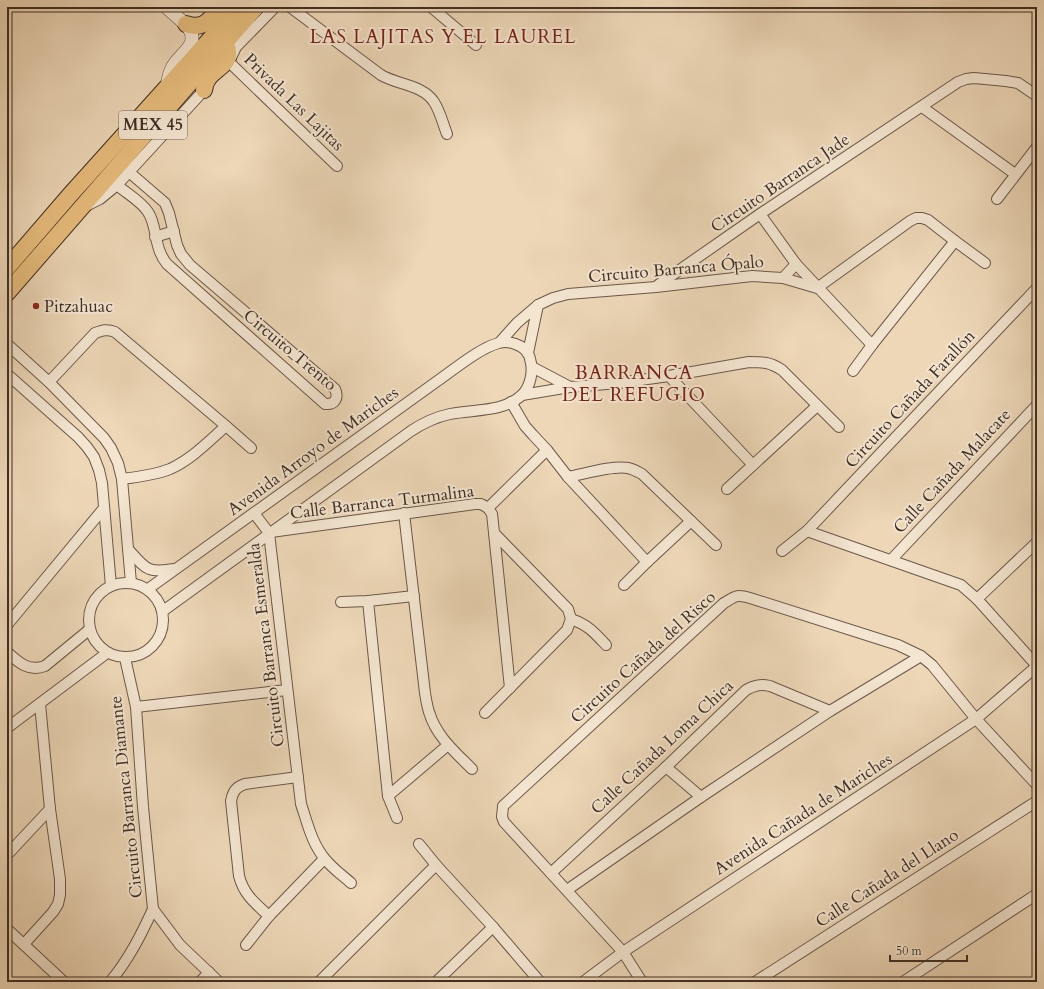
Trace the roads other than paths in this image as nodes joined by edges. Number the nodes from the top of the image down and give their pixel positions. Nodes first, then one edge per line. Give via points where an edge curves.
1 (166, 7) edge
2 (221, 7) edge
3 (239, 7) edge
4 (256, 7) edge
5 (275, 7) edge
6 (290, 7) edge
7 (431, 7) edge
8 (186, 24) junction
9 (216, 39) junction
10 (476, 45) dead end
11 (229, 62) junction
12 (167, 86) junction
13 (204, 90) junction
14 (1037, 96) edge
15 (922, 107) junction
16 (447, 134) dead end
17 (1037, 147) edge
18 (337, 166) dead end
19 (129, 172) junction
20 (1015, 174) junction
21 (117, 185) junction
22 (997, 199) dead end
23 (81, 207) junction
24 (760, 214) junction
25 (174, 231) junction
26 (155, 237) junction
27 (955, 242) junction
28 (984, 262) dead end
29 (796, 264) junction
30 (190, 265) junction
31 (7, 268) edge
32 (179, 277) junction
33 (783, 278) junction
34 (656, 287) junction
35 (818, 288) junction
36 (1037, 288) edge
37 (7, 293) edge
38 (538, 305) junction
39 (268, 333) junction
40 (500, 342) junction
41 (7, 344) edge
42 (258, 344) junction
43 (872, 344) junction
44 (528, 353) junction
45 (532, 367) junction
46 (853, 371) dead end
47 (7, 374) edge
48 (669, 376) junction
49 (49, 382) junction
50 (570, 387) junction
51 (522, 395) junction
52 (511, 402) junction
53 (1037, 405) edge
54 (817, 406) junction
55 (226, 426) junction
56 (839, 427) dead end
57 (251, 448) dead end
58 (547, 450) junction
59 (753, 465) junction
60 (568, 477) junction
61 (122, 479) junction
62 (727, 489) dead end
63 (104, 508) junction
64 (488, 508) junction
65 (254, 513) junction
66 (404, 513) junction
67 (691, 521) junction
68 (807, 531) junction
69 (270, 533) junction
70 (494, 533) junction
71 (1037, 542) edge
72 (716, 545) dead end
73 (128, 548) junction
74 (782, 551) dead end
75 (891, 560) junction
76 (647, 562) junction
77 (176, 569) junction
78 (131, 583) junction
79 (624, 585) dead end
80 (111, 586) junction
81 (148, 589) junction
82 (414, 596) junction
83 (977, 599) junction
84 (368, 601) junction
85 (341, 602) dead end
86 (163, 611) junction
87 (571, 619) junction
88 (7, 625) edge
89 (90, 629) junction
90 (606, 645) dead end
91 (7, 652) edge
92 (107, 653) junction
93 (921, 656) junction
94 (125, 658) junction
95 (1037, 666) edge
96 (510, 688) junction
97 (287, 690) junction
98 (40, 704) junction
99 (136, 707) junction
100 (830, 712) junction
101 (485, 713) dead end
102 (976, 719) junction
103 (7, 728) edge
104 (448, 745) junction
105 (666, 767) junction
106 (472, 769) dead end
107 (298, 777) junction
108 (1037, 785) edge
109 (388, 796) junction
110 (701, 797) junction
111 (1037, 801) edge
112 (50, 809) junction
113 (397, 818) dead end
114 (419, 844) dead end
115 (7, 855) edge
116 (324, 859) junction
117 (436, 865) junction
118 (551, 873) junction
119 (351, 883) dead end
120 (567, 890) junction
121 (1037, 894) edge
122 (153, 909) junction
123 (269, 916) junction
124 (493, 927) junction
125 (7, 929) edge
126 (24, 944) junction
127 (246, 944) dead end
128 (623, 952) junction
129 (209, 972) junction
130 (64, 982) edge
131 (110, 982) edge
132 (200, 982) edge
133 (219, 982) edge
134 (319, 982) edge
135 (436, 982) edge
136 (540, 982) edge
137 (582, 982) edge
138 (642, 982) edge
139 (755, 982) edge
140 (903, 982) edge

1 - 8 street
2 - 8 main road via 204,24 193,27
2 - 9 main road via 214,17
3 - 9 main road, MEX 45
4 - 9 main road, MEX 45
5 - 11 street via 236,47
6 - 16 street via 381,75 426,93 434,102
7 - 10 street
8 - 9 street
8 - 12 street via 192,33 192,43 172,68
9 - 12 main road, MEX 45
9 - 13 main road via 229,53 228,58 207,79
9 - 23 main road, MEX 45
11 - 13 street
11 - 18 street, Privada Las Lajitas
12 - 31 main road, MEX 45
13 - 19 street
14 - 15 street, Circuito Barranca Jade via 1018,83 966,79
15 - 20 street
15 - 24 street, Circuito Barranca Jade
17 - 20 street
19 - 21 street
19 - 25 street, Circuito Trento via 165,203
20 - 22 street
21 - 23 street via 95,202
21 - 26 street, Circuito Trento via 148,212
23 - 37 main road, MEX 45
24 - 29 street, Circuito Barranca Ópalo
24 - 34 street, Circuito Barranca Jade
25 - 26 street
25 - 30 street, Circuito Trento via 181,254
26 - 32 street, Circuito Trento via 162,258
27 - 28 street
27 - 35 street via 928,220 910,220
27 - 43 street
29 - 33 street
29 - 35 street, Circuito Barranca Ópalo
30 - 32 street
30 - 39 street, Circuito Trento
32 - 42 street, Circuito Trento
33 - 34 street, Circuito Barranca Ópalo via 752,276
33 - 35 street, Circuito Barranca Ópalo
34 - 38 street, Circuito Barranca Ópalo via 568,294
35 - 43 street, Circuito Barranca Ópalo
36 - 68 street, Circuito Cañada Farallón
38 - 40 street, Circuito Barranca Ópalo
38 - 44 street
39 - 42 street
39 - 42 street, Circuito Trento via 335,389 337,398 334,402 325,404
40 - 44 street via 520,346
40 - 65 street, Avenida Arroyo de Mariches via 483,350 436,382
41 - 49 street
43 - 46 street
44 - 45 street
45 - 50 street
45 - 51 street via 528,388
47 - 63 street via 87,447 99,470
48 - 50 street
48 - 54 street via 749,362 773,364
48 - 59 street
49 - 55 street via 95,333 109,330 115,332
49 - 61 street via 112,448
50 - 51 street
51 - 52 street
52 - 58 street via 525,426
52 - 69 street via 496,408 450,414 424,423
53 - 75 street, Calle Cañada Malacate
54 - 56 street
54 - 59 street
55 - 57 street
55 - 61 street via 183,462 153,474
58 - 60 street
58 - 64 street, Calle Barranca Turmalina
59 - 62 street
60 - 67 street via 616,467 635,470
60 - 76 street
61 - 73 street
63 - 80 street
63 - 88 street
64 - 66 street, Calle Barranca Turmalina via 475,504
64 - 70 street via 492,514
65 - 69 street, Circuito Barranca Esmeralda
65 - 77 street, Avenida Arroyo de Mariches
66 - 69 street, Calle Barranca Turmalina
66 - 82 street
67 - 72 street
67 - 76 street
68 - 74 street, Circuito Cañada Farallón
68 - 75 street
69 - 86 street
69 - 97 street, Circuito Barranca Esmeralda
70 - 87 street via 568,609
70 - 96 street
71 - 83 street
73 - 77 street via 142,565 150,570 160,572
73 - 78 street
75 - 83 street via 961,585
76 - 79 street
77 - 81 street, Avenida Arroyo de Mariches
78 - 80 street
78 - 81 street
80 - 89 street via 100,593 93,604 89,616
81 - 86 street
82 - 84 street
82 - 104 street via 428,712
83 - 95 street
84 - 85 street
84 - 109 street
86 - 94 street via 164,623 156,644 147,652
87 - 90 street via 592,629
87 - 96 street via 567,630
89 - 91 street via 45,666 39,668 20,664
89 - 92 street via 99,646
92 - 94 street
92 - 98 street
93 - 100 street
93 - 102 street, Circuito Cañada del Risco via 932,665
93 - 118 street, Circuito Cañada del Risco via 898,645 740,595 724,603 503,806 504,822
94 - 99 street, Circuito Barranca Diamante
95 - 102 street, Avenida Cañada de Mariches
96 - 101 street
97 - 99 street
97 - 107 street, Circuito Barranca Esmeralda
98 - 103 street
98 - 112 street
99 - 122 street, Circuito Barranca Diamante
100 - 105 street, Calle Cañada Loma Chica via 770,686 754,686 746,690
100 - 110 street
102 - 108 street, Circuito Cañada del Risco
102 - 128 street, Avenida Cañada de Mariches
104 - 106 street
104 - 109 street
105 - 110 street
105 - 118 street, Calle Cañada Loma Chica
107 - 116 street, Circuito Barranca Esmeralda via 301,804 307,823
107 - 123 street via 245,784 237,787 231,800 242,886 247,895
109 - 113 street
110 - 120 street
111 - 139 street, Calle Cañada del Llano
112 - 115 street
112 - 126 street via 60,895 53,912
114 - 117 street
116 - 119 street, Circuito Barranca Esmeralda
116 - 123 street
117 - 124 street
117 - 134 street
118 - 120 street, Circuito Cañada del Risco
120 - 128 street, Circuito Cañada del Risco
121 - 140 street
122 - 129 street, Circuito Barranca Diamante via 180,945
122 - 131 street, Circuito Barranca Diamante via 134,949
123 - 127 street
124 - 135 street
124 - 136 street
125 - 126 street
126 - 130 street
128 - 137 street, Avenida Cañada de Mariches
128 - 138 street, Circuito Cañada del Risco
129 - 132 street
129 - 133 street, Circuito Barranca Diamante

